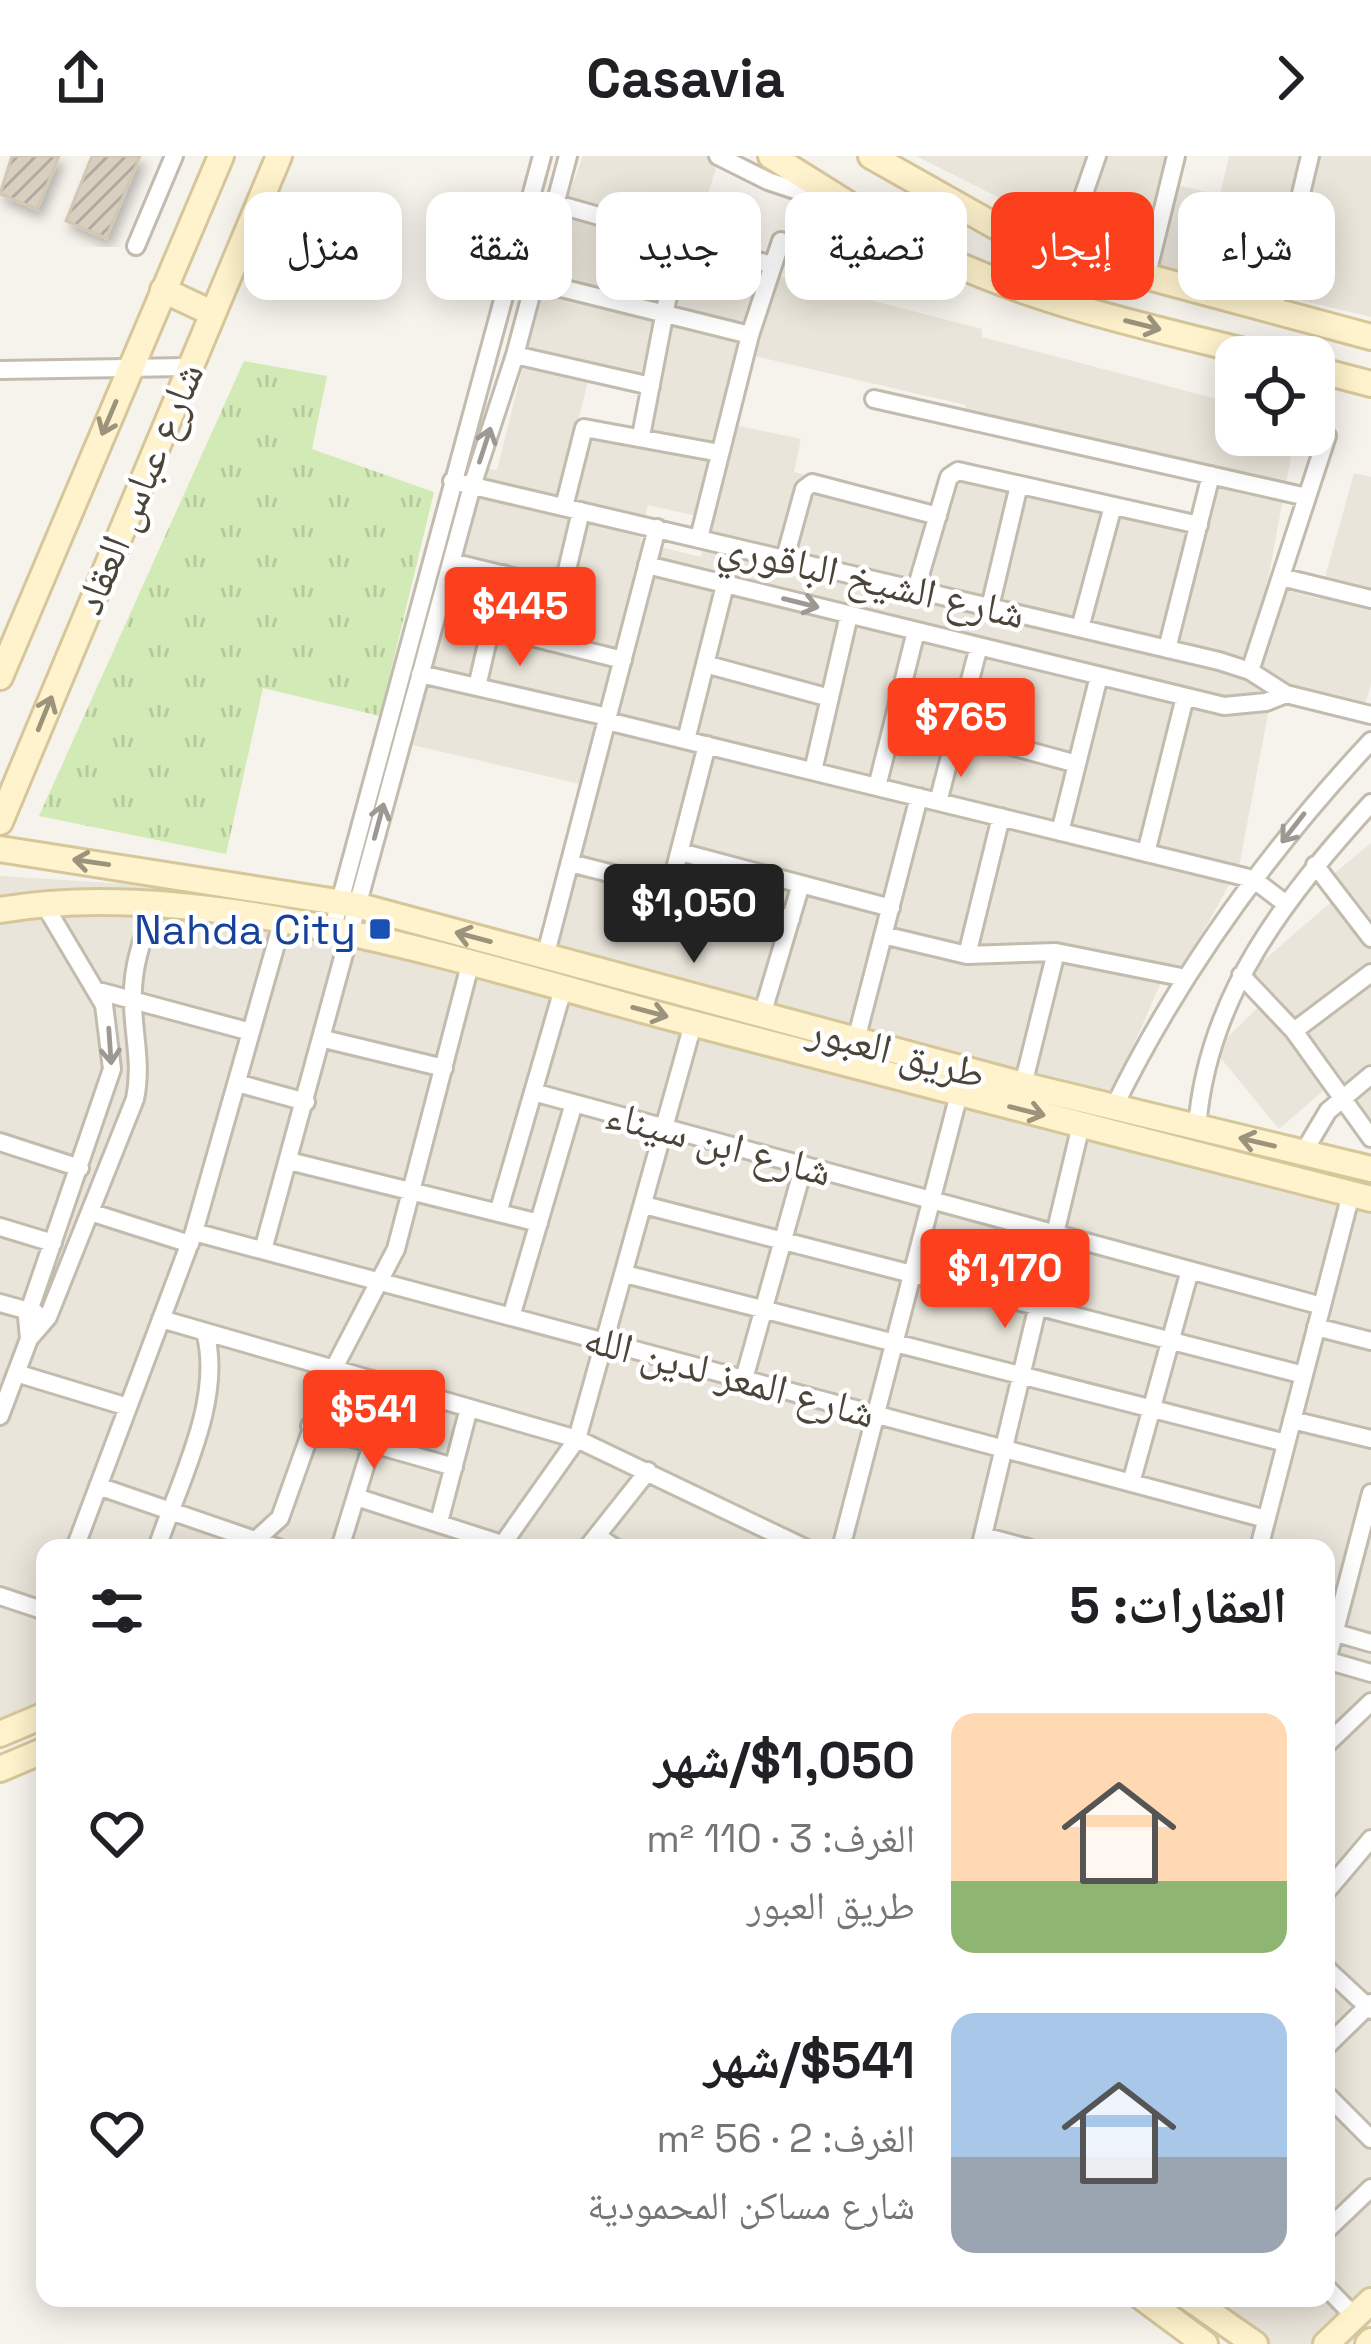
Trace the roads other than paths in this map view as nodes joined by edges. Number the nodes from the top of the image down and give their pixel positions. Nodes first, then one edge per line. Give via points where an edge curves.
1 (174, 156) edge
2 (221, 156) edge
3 (279, 156) edge
4 (542, 156) edge
5 (568, 156) edge
6 (718, 156) edge
7 (772, 156) edge
8 (871, 156) edge
9 (1097, 156) edge
10 (1176, 156) edge
11 (1310, 156) edge
12 (809, 166) edge
13 (557, 192) edge
14 (801, 192) edge
15 (839, 192) edge
16 (1085, 192) edge
17 (991, 224) edge
18 (781, 241) dead end
19 (1154, 245) edge
20 (136, 246) dead end
21 (761, 262) edge
22 (772, 265) junction
23 (967, 268) edge
24 (1154, 280) edge
25 (164, 290) junction
26 (572, 290) edge
27 (528, 300) edge
28 (667, 300) edge
29 (1273, 311) junction
30 (212, 313) junction
31 (664, 313) junction
32 (750, 335) junction
33 (1371, 337) edge
34 (1215, 343) edge
35 (515, 355) junction
36 (187, 367) junction
37 (130, 368) junction
38 (0, 370) edge
39 (1335, 375) edge
40 (1371, 384) edge
41 (651, 386) junction
42 (874, 399) dead end
43 (641, 436) junction
44 (720, 453) junction
45 (1321, 456) edge
46 (1211, 476) junction
47 (452, 481) junction
48 (1019, 485) junction
49 (472, 486) junction
50 (1307, 497) junction
51 (1113, 506) junction
52 (573, 509) junction
53 (938, 516) junction
54 (1199, 525) junction
55 (657, 528) junction
56 (699, 538) junction
57 (785, 558) junction
58 (451, 562) junction
59 (647, 565) junction
60 (503, 574) junction
61 (1281, 577) junction
62 (725, 585) junction
63 (563, 589) junction
64 (916, 590) junction
65 (1371, 599) edge
66 (990, 607) junction
67 (849, 614) junction
68 (490, 627) junction
69 (1080, 628) junction
70 (916, 631) junction
71 (550, 642) junction
72 (979, 646) junction
73 (1167, 649) junction
74 (623, 660) junction
75 (705, 664) junction
76 (1250, 671) junction
77 (420, 674) junction
78 (1099, 676) junction
79 (0, 677) edge
80 (477, 687) junction
81 (1286, 694) junction
82 (1185, 697) junction
83 (830, 698) junction
84 (1371, 715) edge
85 (607, 719) junction
86 (956, 731) junction
87 (686, 740) junction
88 (1371, 741) edge
89 (707, 745) junction
90 (1077, 764) junction
91 (813, 771) junction
92 (877, 787) junction
93 (928, 800) junction
94 (1371, 803) edge
95 (1001, 817) junction
96 (0, 822) edge
97 (1060, 832) junction
98 (0, 849) edge
99 (680, 852) junction
100 (1146, 853) junction
101 (570, 862) junction
102 (1315, 865) junction
103 (1253, 879) junction
104 (801, 884) junction
105 (670, 888) junction
106 (44, 904) junction
107 (157, 904) junction
108 (348, 904) junction
109 (1286, 904) junction
110 (891, 908) junction
111 (0, 910) edge
112 (790, 919) junction
113 (283, 923) junction
114 (341, 932) junction
115 (884, 935) junction
116 (1371, 938) edge
117 (1056, 952) junction
118 (967, 955) junction
119 (545, 957) junction
120 (470, 965) junction
121 (1371, 973) edge
122 (1241, 975) junction
123 (1186, 978) junction
124 (563, 989) junction
125 (95, 991) junction
126 (132, 999) junction
127 (762, 1015) junction
128 (693, 1024) junction
129 (1294, 1031) junction
130 (251, 1032) junction
131 (324, 1039) junction
132 (856, 1040) junction
133 (444, 1068) junction
134 (1371, 1075) edge
135 (236, 1084) junction
136 (1023, 1085) junction
137 (533, 1092) junction
138 (959, 1094) junction
139 (1340, 1099) junction
140 (306, 1102) junction
141 (574, 1103) junction
142 (1114, 1107) junction
143 (1081, 1125) junction
144 (665, 1127) junction
145 (1196, 1128) junction
146 (1371, 1138) edge
147 (0, 1142) edge
148 (1303, 1153) junction
149 (289, 1161) junction
150 (804, 1165) junction
151 (80, 1168) junction
152 (1371, 1169) edge
153 (412, 1192) junction
154 (1361, 1197) edge
155 (932, 1200) junction
156 (644, 1205) junction
157 (90, 1212) junction
158 (498, 1213) junction
159 (538, 1223) junction
160 (0, 1227) edge
161 (1055, 1233) junction
162 (192, 1238) junction
163 (783, 1241) junction
164 (53, 1243) junction
165 (263, 1250) junction
166 (1190, 1270) junction
167 (625, 1274) junction
168 (912, 1274) junction
169 (381, 1284) junction
170 (0, 1304) edge
171 (1038, 1306) junction
172 (1322, 1306) junction
173 (29, 1310) junction
174 (764, 1310) junction
175 (48, 1317) junction
176 (511, 1317) junction
177 (161, 1318) junction
178 (1316, 1327) junction
179 (205, 1332) junction
180 (29, 1339) junction
181 (1171, 1341) junction
182 (1371, 1341) edge
183 (606, 1342) junction
184 (894, 1343) junction
185 (333, 1370) junction
186 (1021, 1375) junction
187 (1304, 1375) junction
188 (744, 1379) junction
189 (9, 1383) edge
190 (128, 1407) junction
191 (469, 1408) junction
192 (1152, 1408) junction
193 (876, 1414) junction
194 (0, 1416) edge
195 (1292, 1420) junction
196 (310, 1426) junction
197 (1371, 1438) edge
198 (577, 1439) junction
199 (1286, 1443) junction
200 (372, 1444) junction
201 (1004, 1448) junction
202 (454, 1467) junction
203 (648, 1471) junction
204 (1131, 1483) junction
205 (98, 1486) junction
206 (1371, 1493) edge
207 (356, 1497) junction
208 (169, 1510) junction
209 (1266, 1519) junction
210 (439, 1522) junction
211 (769, 1530) junction
212 (1366, 1533) edge
213 (78, 1539) edge
214 (160, 1539) edge
215 (236, 1539) edge
216 (257, 1539) edge
217 (343, 1539) edge
218 (486, 1539) edge
219 (511, 1539) edge
220 (594, 1539) edge
221 (763, 1539) edge
222 (787, 1539) edge
223 (843, 1539) edge
224 (982, 1539) edge
225 (1260, 1539) edge
226 (0, 1596) edge
227 (36, 1608) edge
228 (1335, 1618) edge
229 (1335, 1633) edge
230 (1371, 1643) edge
231 (1335, 1663) edge
232 (1371, 1673) edge
233 (1371, 1702) edge
234 (36, 1719) edge
235 (0, 1734) edge
236 (1335, 1736) edge
237 (36, 1754) edge
238 (0, 1769) edge
239 (1371, 1839) edge
240 (1335, 1868) edge
241 (1335, 1976) edge
242 (1370, 2007) edge
243 (1335, 2039) edge
244 (1335, 2104) edge
245 (1371, 2139) edge
246 (1371, 2188) edge
247 (1335, 2216) edge
248 (1335, 2292) edge
249 (1156, 2307) edge
250 (1202, 2307) edge
251 (1362, 2309) edge
252 (1205, 2344) edge
253 (1255, 2344) edge
254 (1326, 2344) edge

1 - 20 street
2 - 25 street, شارع عباس العقاد
3 - 30 street, شارع عباس العقاد
4 - 47 street
5 - 13 street
6 - 14 street
7 - 12 street
8 - 17 street
9 - 16 street
10 - 19 street
11 - 29 street
12 - 15 street
18 - 22 street
21 - 22 street
22 - 32 street
23 -> 34 street via 1045,298
24 - 29 street
25 - 30 street
25 - 37 street, شارع عباس العقاد
26 - 31 street
27 - 35 street
28 - 31 street
29 - 33 street
30 - 36 street, شارع عباس العقاد
31 - 32 street
31 - 41 street
32 - 44 street
35 - 41 street
49 -> 35 street
36 - 37 street
96 -> 36 street, شارع عباس العقاد
37 - 38 street
37 -> 79 street, شارع عباس العقاد
39 - 40 street
41 - 43 street
42 - 46 street
43 - 44 street
43 - 52 street via 584,428
44 - 56 street
45 - 50 street
46 - 50 street
46 - 54 street
47 - 49 street, شارع الشيخ الباقوري
47 - 108 street
48 - 51 street
48 - 53 street via 955,472
48 - 66 street
49 - 52 street, شارع الشيخ الباقوري
49 - 58 street
50 - 61 street
51 - 54 street
51 - 69 street
52 - 55 street, شارع الشيخ الباقوري
52 - 63 street
53 - 57 street via 812,482
53 - 64 street
54 - 73 street
55 - 56 street, شارع الشيخ الباقوري
55 - 59 street
56 - 57 street, شارع الشيخ الباقوري
57 - 64 street, شارع الشيخ الباقوري
58 - 60 street
58 - 77 street
59 - 62 street, شارع الشيخ الباقوري
59 - 74 street
60 - 63 street
60 - 68 street
61 - 65 street
61 - 76 street
62 -> 67 street, شارع الشيخ الباقوري
62 - 75 street
63 - 71 street
64 - 66 street, شارع الشيخ الباقوري
66 - 69 street, شارع الشيخ الباقوري
67 - 70 street, شارع الشيخ الباقوري
67 - 83 street
68 - 71 street
68 - 80 street
69 - 73 street, شارع الشيخ الباقوري
70 - 72 street, شارع الشيخ الباقوري
70 - 92 street
71 - 74 street
72 - 78 street, شارع الشيخ الباقوري
72 - 86 street
73 - 76 street, شارع الشيخ الباقوري
74 - 85 street
75 - 83 street
75 - 87 street
76 - 81 street, شارع الشيخ الباقوري
77 - 80 street
108 -> 77 street
78 - 82 street, شارع الشيخ الباقوري
78 - 90 street
80 - 85 street
81 - 82 street, شارع الشيخ الباقوري via 1245,706
81 - 84 street, شارع الشيخ الباقوري
82 - 100 street
83 - 91 street
85 - 87 street
85 - 101 street
86 - 90 street
86 - 93 street
87 - 89 street
88 -> 103 street
89 - 91 street
89 - 99 street
90 - 97 street
91 - 92 street
92 - 93 street
93 - 95 street
93 - 110 street
94 - 102 street
95 - 97 street
95 - 118 street
97 - 100 street
108 -> 98 street, طريق العبور
99 - 104 street
99 - 105 street
100 - 103 street
101 - 105 street
101 - 119 street
102 - 109 street
102 - 116 street
103 - 109 street
103 - 123 street
104 - 110 street
104 - 112 street
105 - 112 street
106 - 107 street, طريق العبور
106 - 111 street, طريق العبور
106 - 125 street
107 - 113 street, طريق العبور
107 - 126 street
108 - 114 street
119 -> 108 street, طريق العبور
109 - 122 street
110 - 115 street
112 - 127 street
113 - 114 street, طريق العبور
113 - 130 street
114 - 120 street, طريق العبور
114 - 131 street
115 - 118 street
115 - 132 street
117 - 118 street
117 - 123 street
117 - 136 street
119 - 127 street, طريق العبور
120 - 124 street, طريق العبور
120 - 133 street
121 - 129 street
122 - 129 street
122 - 145 street via 1204,1063
123 - 142 street
124 -> 128 street, طريق العبور
124 - 137 street
125 - 126 street
125 -> 151 street via 109,1026 112,1069
126 - 130 street
126 - 157 street via 140,1062 135,1099
127 - 132 street, طريق العبور
128 - 138 street, طريق العبور
128 - 144 street
129 - 139 street
130 - 135 street
131 - 133 street
131 - 140 street
132 - 136 street, طريق العبور
133 - 153 street
134 - 139 street
135 - 140 street
135 - 162 street
136 - 142 street, طريق العبور
137 - 141 street, شارع ابن سيناء
137 - 158 street
138 -> 143 street, طريق العبور
138 - 155 street
139 - 146 street
139 - 148 street
140 - 149 street
141 - 144 street, شارع ابن سيناء
141 - 159 street
142 - 145 street, طريق العبور
143 - 154 street, طريق العبور
143 - 161 street
144 - 150 street, شارع ابن سيناء
144 - 156 street
148 -> 145 street, طريق العبور
147 - 151 street
148 - 152 street, طريق العبور
149 - 153 street
149 - 165 street
150 - 155 street, شارع ابن سيناء
150 - 163 street
151 - 164 street
153 - 158 street
153 - 169 street
154 - 172 street
155 - 161 street, شارع ابن سيناء
155 - 168 street
156 - 163 street
156 - 167 street
157 - 162 street, شارع المعز لدين الله
157 - 175 street
158 - 159 street
159 - 176 street
160 - 164 street
161 - 166 street, شارع ابن سيناء
161 - 171 street
162 - 165 street, شارع المعز لدين الله
162 - 177 street
163 - 168 street
163 - 174 street
164 - 173 street
165 - 169 street, شارع المعز لدين الله
166 - 172 street, شارع ابن سيناء
166 - 181 street
167 - 174 street
167 - 183 street
168 - 171 street
168 - 184 street
169 - 176 street, شارع المعز لدين الله
169 - 185 street
170 - 173 street
171 - 181 street
171 - 186 street
172 - 178 street
173 - 175 street
173 - 180 street
174 - 184 street
174 - 188 street
175 - 180 street
176 - 183 street, شارع المعز لدين الله
177 - 179 street
177 - 190 street
178 - 182 street
178 - 187 street
179 - 185 street
179 - 208 street via 212,1373
180 - 189 street
181 - 187 street
181 - 192 street
183 - 188 street, شارع المعز لدين الله
183 - 198 street
184 - 186 street
184 - 193 street
185 - 191 street
185 - 196 street
186 - 192 street
186 - 201 street
187 - 195 street
188 - 193 street, شارع المعز لدين الله
189 - 190 street
189 - 194 street
190 - 205 street
191 - 198 street
191 - 202 street
192 - 199 street
192 - 204 street
193 - 201 street, شارع المعز لدين الله
193 - 223 street
195 - 197 street
195 - 199 street
196 - 200 street
196 - 216 street via 280,1518
198 - 203 street
198 - 219 street
199 - 209 street
200 - 202 street
200 - 207 street
201 - 204 street, شارع المعز لدين الله
201 - 224 street
202 - 210 street
203 - 211 street
203 - 220 street
204 - 209 street, شارع المعز لدين الله
205 - 208 street
205 - 213 street
206 - 212 street
207 - 210 street
207 - 217 street
208 - 214 street
208 - 215 street
209 - 225 street
210 - 218 street
211 - 221 street
211 - 222 street
212 - 228 street
226 - 227 street
229 - 230 street
231 - 232 street
233 - 236 street
234 - 235 street
237 - 238 street
239 - 240 street
241 - 242 street
242 - 243 street
244 - 245 street
246 - 247 street
248 - 251 street
249 - 252 street
250 - 253 street
251 - 254 street

